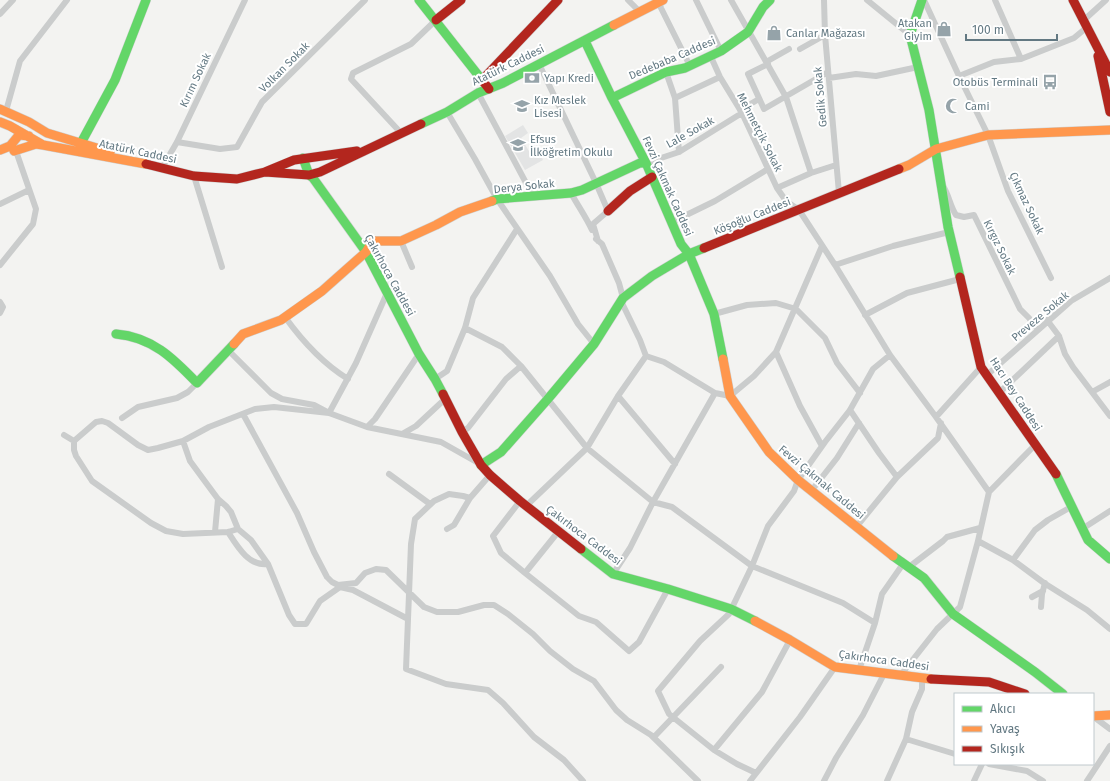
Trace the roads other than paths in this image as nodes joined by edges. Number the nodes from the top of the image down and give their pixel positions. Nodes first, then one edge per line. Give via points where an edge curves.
1 (13, 0) edge
2 (67, 0) edge
3 (146, 0) edge
4 (245, 0) edge
5 (365, 0) edge
6 (419, 0) edge
7 (461, 0) edge
8 (558, 0) edge
9 (628, 0) edge
10 (696, 0) edge
11 (731, 0) edge
12 (770, 0) edge
13 (824, 0) edge
14 (867, 0) edge
15 (923, 0) edge
16 (996, 0) edge
17 (1073, 0) edge
18 (1106, 0) edge
19 (661, 1) edge
20 (640, 12) junction
21 (0, 14) edge
22 (436, 20) junction
23 (1085, 24) junction
24 (748, 32) junction
25 (825, 34) junction
26 (910, 36) junction
27 (585, 41) junction
28 (1096, 47) junction
29 (789, 49) dead end
30 (800, 49) dead end
31 (721, 51) junction
32 (711, 57) junction
33 (1021, 59) junction
34 (767, 63) junction
35 (539, 64) junction
36 (690, 66) junction
37 (918, 67) junction
38 (666, 72) junction
39 (1110, 72) edge
40 (828, 75) junction
41 (959, 76) junction
42 (720, 77) junction
43 (482, 80) junction
44 (489, 89) junction
45 (478, 93) junction
46 (786, 97) junction
47 (612, 98) junction
48 (675, 98) junction
49 (759, 99) junction
50 (3, 110) edge
51 (1110, 110) edge
52 (446, 112) junction
53 (740, 112) junction
54 (20, 118) junction
55 (0, 122) edge
56 (29, 122) junction
57 (10, 126) junction
58 (0, 130) edge
59 (1110, 130) edge
60 (401, 133) junction
61 (988, 135) junction
62 (29, 136) junction
63 (177, 142) junction
64 (81, 143) junction
65 (43, 145) junction
66 (12, 148) junction
67 (936, 149) junction
68 (0, 150) edge
69 (364, 151) junction
70 (679, 152) junction
71 (303, 158) junction
72 (646, 163) junction
73 (152, 165) junction
74 (836, 165) junction
75 (162, 168) junction
76 (768, 169) junction
77 (265, 172) junction
78 (811, 173) junction
79 (309, 175) junction
80 (194, 176) junction
81 (652, 176) junction
82 (596, 183) junction
83 (942, 184) junction
84 (777, 188) junction
85 (29, 190) junction
86 (571, 193) junction
87 (839, 193) junction
88 (533, 196) junction
89 (496, 199) junction
90 (0, 204) edge
91 (799, 210) junction
92 (608, 211) junction
93 (672, 222) junction
94 (516, 229) junction
95 (950, 232) junction
96 (401, 241) junction
97 (598, 241) junction
98 (822, 246) junction
99 (366, 252) junction
100 (689, 254) junction
101 (0, 265) edge
102 (835, 265) junction
103 (222, 267) dead end
104 (412, 267) dead end
105 (1051, 278) dead end
106 (1110, 278) edge
107 (960, 279) junction
108 (387, 293) junction
109 (622, 299) junction
110 (0, 302) edge
111 (796, 309) junction
112 (0, 313) edge
113 (714, 314) junction
114 (865, 315) junction
115 (285, 317) junction
116 (1047, 320) junction
117 (465, 328) junction
118 (1038, 330) junction
119 (116, 334) dead end
120 (1059, 336) junction
121 (594, 344) junction
122 (229, 351) junction
123 (776, 352) junction
124 (418, 354) junction
125 (890, 355) junction
126 (646, 356) junction
127 (521, 366) junction
128 (981, 367) junction
129 (987, 375) junction
130 (348, 379) junction
131 (435, 379) junction
132 (1110, 382) edge
133 (198, 384) junction
134 (1092, 392) junction
135 (715, 393) junction
136 (860, 393) junction
137 (999, 393) junction
138 (618, 396) junction
139 (730, 396) junction
140 (445, 399) junction
141 (547, 400) junction
142 (850, 410) junction
143 (329, 413) junction
144 (244, 414) junction
145 (1110, 416) edge
146 (936, 417) junction
147 (122, 418) dead end
148 (859, 423) junction
149 (940, 423) junction
150 (367, 427) junction
151 (462, 432) junction
152 (402, 434) junction
153 (64, 435) dead end
154 (74, 441) junction
155 (183, 441) junction
156 (1035, 445) junction
157 (822, 446) junction
158 (587, 448) junction
159 (481, 464) junction
160 (675, 464) junction
161 (389, 474) dead end
162 (490, 475) junction
163 (897, 477) junction
164 (798, 480) junction
165 (812, 490) junction
166 (989, 492) junction
167 (470, 498) junction
168 (218, 499) junction
169 (653, 502) junction
170 (430, 504) junction
171 (523, 504) junction
172 (1071, 507) junction
173 (1110, 511) edge
174 (857, 526) junction
175 (238, 528) junction
176 (980, 528) junction
177 (447, 529) dead end
178 (1082, 529) junction
179 (215, 532) junction
180 (228, 532) junction
181 (558, 532) junction
182 (978, 541) junction
183 (1110, 559) edge
184 (1013, 560) junction
185 (268, 564) junction
186 (752, 566) junction
187 (906, 566) junction
188 (525, 573) junction
189 (613, 574) junction
190 (1045, 583) junction
191 (668, 589) junction
192 (1042, 591) junction
193 (409, 592) junction
194 (1032, 597) dead end
195 (1041, 607) dead end
196 (731, 609) junction
197 (953, 614) junction
198 (408, 619) junction
199 (875, 623) junction
200 (1110, 630) edge
201 (790, 640) junction
202 (721, 667) dead end
203 (835, 667) junction
204 (859, 670) junction
205 (884, 674) junction
206 (900, 676) junction
207 (922, 679) junction
208 (1022, 693) edge
209 (1062, 693) edge
210 (1110, 715) edge
211 (673, 717) junction
212 (1094, 717) edge
213 (1110, 729) edge
214 (654, 737) junction
215 (906, 739) junction
216 (1110, 746) edge
217 (714, 750) junction
218 (954, 754) edge
219 (982, 765) edge
220 (994, 765) edge
221 (1030, 765) edge
222 (1027, 771) junction
223 (756, 773) junction
224 (583, 781) edge
225 (698, 781) edge
226 (750, 781) edge
227 (824, 781) edge
228 (887, 781) edge
229 (974, 781) edge
230 (1043, 781) edge
231 (1087, 781) edge

1 - 21 street
2 - 50 street via 20,61
3 - 64 street via 115,80
4 - 63 street, Kırım Sokak
5 - 63 street, Volkan Sokak via 262,102 237,147 220,149
6 - 22 street
7 - 22 street
8 - 43 street
9 - 20 street
10 - 31 street
11 - 24 street
12 - 24 street, Dedebaba Caddesi
13 - 25 street, Gedik Sokak
14 - 26 street
15 - 26 street
15 - 41 street, Çıkmaz Sokak
16 - 33 street
17 - 23 street
18 - 23 street
19 - 20 street, Atatürk Caddesi
19 - 36 street via 661,8
20 - 27 street, Atatürk Caddesi
22 - 43 street
22 - 60 street via 411,44 353,73 352,79
23 - 28 street
23 - 33 street via 1074,38
24 - 31 street, Dedebaba Caddesi
24 - 34 street
25 - 30 street
25 - 40 street, Gedik Sokak
26 - 37 street, Hacı Bey Caddesi
27 - 35 street, Atatürk Caddesi
27 - 47 street, Fevzi Çakmak Caddesi
28 - 39 street
28 - 51 street
29 - 34 street
31 - 32 street, Dedebaba Caddesi
32 - 36 street, Dedebaba Caddesi
32 - 42 street, Mehmetçik Sokak
33 - 41 street via 994,62
34 - 46 street
34 - 49 street via 748,74
35 - 44 street, Atatürk Caddesi
35 - 82 street
36 - 38 street, Dedebaba Caddesi
37 - 40 street via 876,76
37 - 67 street, Hacı Bey Caddesi
38 - 47 street, Dedebaba Caddesi
38 - 48 street
40 - 46 street
40 - 74 street, Gedik Sokak
41 - 61 street, Çıkmaz Sokak
42 - 48 street
42 - 53 street, Mehmetçik Sokak
43 - 44 street
44 - 45 street, Atatürk Caddesi
45 - 52 street, Atatürk Caddesi
45 - 88 street
46 - 49 street via 764,109
46 - 78 street
47 - 72 street, Fevzi Çakmak Caddesi
48 - 70 street
49 - 53 street, Lale Sokak
50 - 54 street
52 - 60 street, Atatürk Caddesi
52 - 89 street
53 - 70 street, Lale Sokak
53 - 76 street, Mehmetçik Sokak
54 - 56 street
54 - 57 street
55 - 57 street, Atatürk Caddesi
56 - 62 street via 34,131
56 - 64 street via 48,133
57 - 58 street
57 - 62 street, Atatürk Caddesi
59 - 61 street, Köşoğlu Caddesi
60 - 69 street, Atatürk Caddesi
61 - 67 street, Köşoğlu Caddesi
61 - 105 street, Çıkmaz Sokak via 1008,191
62 - 65 street, Atatürk Caddesi
62 - 66 street via 19,135
63 - 75 street, Kırım Sokak
64 - 73 street
65 - 66 street
65 - 73 street, Atatürk Caddesi
66 - 68 street
66 - 85 street via 17,154
67 - 83 street, Hacı Bey Caddesi
67 - 87 street, Köşoğlu Caddesi via 909,165
69 - 71 street, Atatürk Caddesi
69 - 79 street, Atatürk Caddesi
70 - 72 street, Lale Sokak
71 - 77 street, Atatürk Caddesi
71 - 79 street, Çakırhoca Caddesi
72 - 81 street, Fevzi Çakmak Caddesi
72 - 82 street, Derya Sokak via 640,163
73 - 75 street, Atatürk Caddesi
74 - 78 street
74 - 87 street, Gedik Sokak
75 - 80 street, Atatürk Caddesi
76 - 84 street, Mehmetçik Sokak
76 - 93 street via 716,201
77 - 79 street, Atatürk Caddesi
77 - 80 street, Atatürk Caddesi via 237,179
78 - 84 street
79 - 99 street, Çakırhoca Caddesi
80 - 103 street
81 - 92 street
81 - 93 street, Fevzi Çakmak Caddesi
82 - 86 street, Derya Sokak
82 - 92 street
83 - 95 street, Hacı Bey Caddesi
83 - 118 street, Kırgız Sokak via 956,215 974,216 1020,309
84 - 91 street, Mehmetçik Sokak via 786,201
85 - 90 street
85 - 101 street via 36,209 33,224
86 - 88 street, Derya Sokak
86 - 97 street
87 - 91 street, Köşoğlu Caddesi
88 - 89 street, Derya Sokak
89 - 94 street
89 - 96 street, Derya Sokak via 460,212
91 - 98 street, Mehmetçik Sokak
91 - 100 street, Köşoğlu Caddesi
92 - 97 street via 593,224
93 - 100 street, Fevzi Çakmak Caddesi via 681,244
94 - 117 street via 473,298
94 - 121 street via 550,276 578,324
95 - 102 street via 893,246
95 - 107 street, Hacı Bey Caddesi
96 - 99 street, Derya Sokak via 373,241
96 - 104 street
97 - 109 street via 602,244 619,283
98 - 102 street, Mehmetçik Sokak
98 - 111 street
99 - 108 street, Çakırhoca Caddesi
99 - 115 street via 322,291
100 - 109 street, Köşoğlu Caddesi via 652,276
100 - 113 street, Fevzi Çakmak Caddesi
102 - 114 street, Mehmetçik Sokak
106 - 116 street, Preveze Sokak via 1071,301
107 - 114 street via 907,293
107 - 128 street, Hacı Bey Caddesi
108 - 124 street, Çakırhoca Caddesi
108 - 130 street
109 - 121 street, Köşoğlu Caddesi
109 - 126 street
110 - 112 street via 4,307
111 - 113 street via 776,303 747,305
111 - 123 street
111 - 136 street via 824,338 837,363
113 - 139 street, Fevzi Çakmak Caddesi
114 - 125 street, Mehmetçik Sokak
115 - 122 street via 243,334
115 - 130 street via 319,358
116 - 118 street, Preveze Sokak
116 - 120 street
117 - 127 street via 502,347
117 - 131 street via 447,371
118 - 129 street, Preveze Sokak
119 - 133 street via 143,340 156,347 176,361
120 - 134 street via 1065,354
120 - 137 street
121 - 141 street, Köşoğlu Caddesi
122 - 133 street
122 - 143 street via 271,393 282,399 314,405
123 - 139 street via 754,376
123 - 157 street via 800,406
124 - 131 street, Çakırhoca Caddesi
124 - 150 street
125 - 136 street via 873,369
125 - 146 street, Mehmetçik Sokak
126 - 135 street via 664,362
126 - 138 street
127 - 141 street
127 - 151 street via 506,379 468,428
128 - 129 street, Hacı Bey Caddesi
128 - 146 street
129 - 137 street, Hacı Bey Caddesi
130 - 143 street
131 - 140 street, Çakırhoca Caddesi
132 - 134 street
133 - 147 street via 176,398 138,407
134 - 145 street
135 - 139 street
135 - 160 street
136 - 142 street
137 - 156 street, Hacı Bey Caddesi
138 - 158 street
138 - 160 street
139 - 164 street, Fevzi Çakmak Caddesi via 769,452
140 - 151 street, Çakırhoca Caddesi
140 - 152 street via 416,426
141 - 158 street
141 - 159 street, Köşoğlu Caddesi via 501,452
142 - 148 street
142 - 157 street
143 - 144 street via 274,407 255,409
143 - 150 street
144 - 155 street via 209,427
144 - 193 street via 297,512 327,577 338,585 356,583 365,573 376,569 386,570
146 - 149 street, Mehmetçik Sokak
148 - 163 street
148 - 165 street via 837,458
149 - 163 street via 938,438
149 - 166 street, Mehmetçik Sokak
150 - 152 street
151 - 159 street, Çakırhoca Caddesi
152 - 159 street via 441,442
153 - 154 street
154 - 155 street via 96,422 102,421 148,450
154 - 179 street via 76,456 92,481 151,523 166,532 177,534
155 - 168 street via 190,461
156 - 166 street
156 - 172 street, Hacı Bey Caddesi via 1056,474
157 - 164 street
158 - 169 street
158 - 171 street
159 - 162 street, Çakırhoca Caddesi
160 - 169 street
161 - 170 street
162 - 167 street
162 - 171 street, Çakırhoca Caddesi
163 - 174 street
164 - 165 street, Fevzi Çakmak Caddesi
164 - 186 street via 794,491 768,526
165 - 174 street, Fevzi Çakmak Caddesi
166 - 176 street
167 - 170 street via 449,494
167 - 177 street via 454,524
168 - 175 street via 231,512
168 - 179 street
169 - 186 street via 672,507
169 - 189 street via 630,548
170 - 193 street via 415,519
171 - 181 street, Çakırhoca Caddesi
171 - 188 street via 493,536 501,553
172 - 178 street, Hacı Bey Caddesi
172 - 184 street via 1035,530
173 - 178 street
174 - 187 street, Fevzi Çakmak Caddesi
175 - 180 street
175 - 185 street via 251,540
176 - 182 street
176 - 187 street via 947,537
178 - 183 street, Hacı Bey Caddesi via 1088,540
179 - 180 street
180 - 185 street via 250,560
181 - 188 street
181 - 189 street, Çakırhoca Caddesi
182 - 184 street
182 - 197 street via 960,607
184 - 190 street
185 - 198 street via 295,624 306,624 320,601 340,587 353,590
186 - 196 street
186 - 199 street via 843,603
187 - 197 street, Fevzi Çakmak Caddesi via 924,578
187 - 199 street via 882,594
188 - 191 street via 579,616 596,622 629,651 639,642
189 - 191 street, Çakırhoca Caddesi
190 - 192 street
190 - 200 street via 1087,610
191 - 196 street, Çakırhoca Caddesi
192 - 194 street
192 - 195 street
193 - 198 street
193 - 214 street via 424,607 436,612 458,612 494,605 533,634 573,669 594,682 616,710
196 - 201 street, Çakırhoca Caddesi
196 - 211 street via 658,691
197 - 206 street via 937,629
197 - 209 street, Fevzi Çakmak Caddesi
198 - 224 street via 406,669 446,684 488,690 534,737 564,760
199 - 204 street
201 - 203 street, Çakırhoca Caddesi
201 - 217 street via 762,692
202 - 211 street
203 - 204 street, Çakırhoca Caddesi
203 - 223 street
204 - 205 street, Çakırhoca Caddesi
205 - 206 street, Çakırhoca Caddesi
205 - 227 street
206 - 207 street, Çakırhoca Caddesi
207 - 208 street, Çakırhoca Caddesi via 990,682
207 - 215 street via 922,689 912,712
210 - 212 street
211 - 214 street
211 - 217 street
212 - 213 street
214 - 225 street
215 - 218 street
215 - 228 street
216 - 231 street
217 - 223 street
219 - 229 street
220 - 222 street
221 - 222 street
222 - 230 street
223 - 226 street

